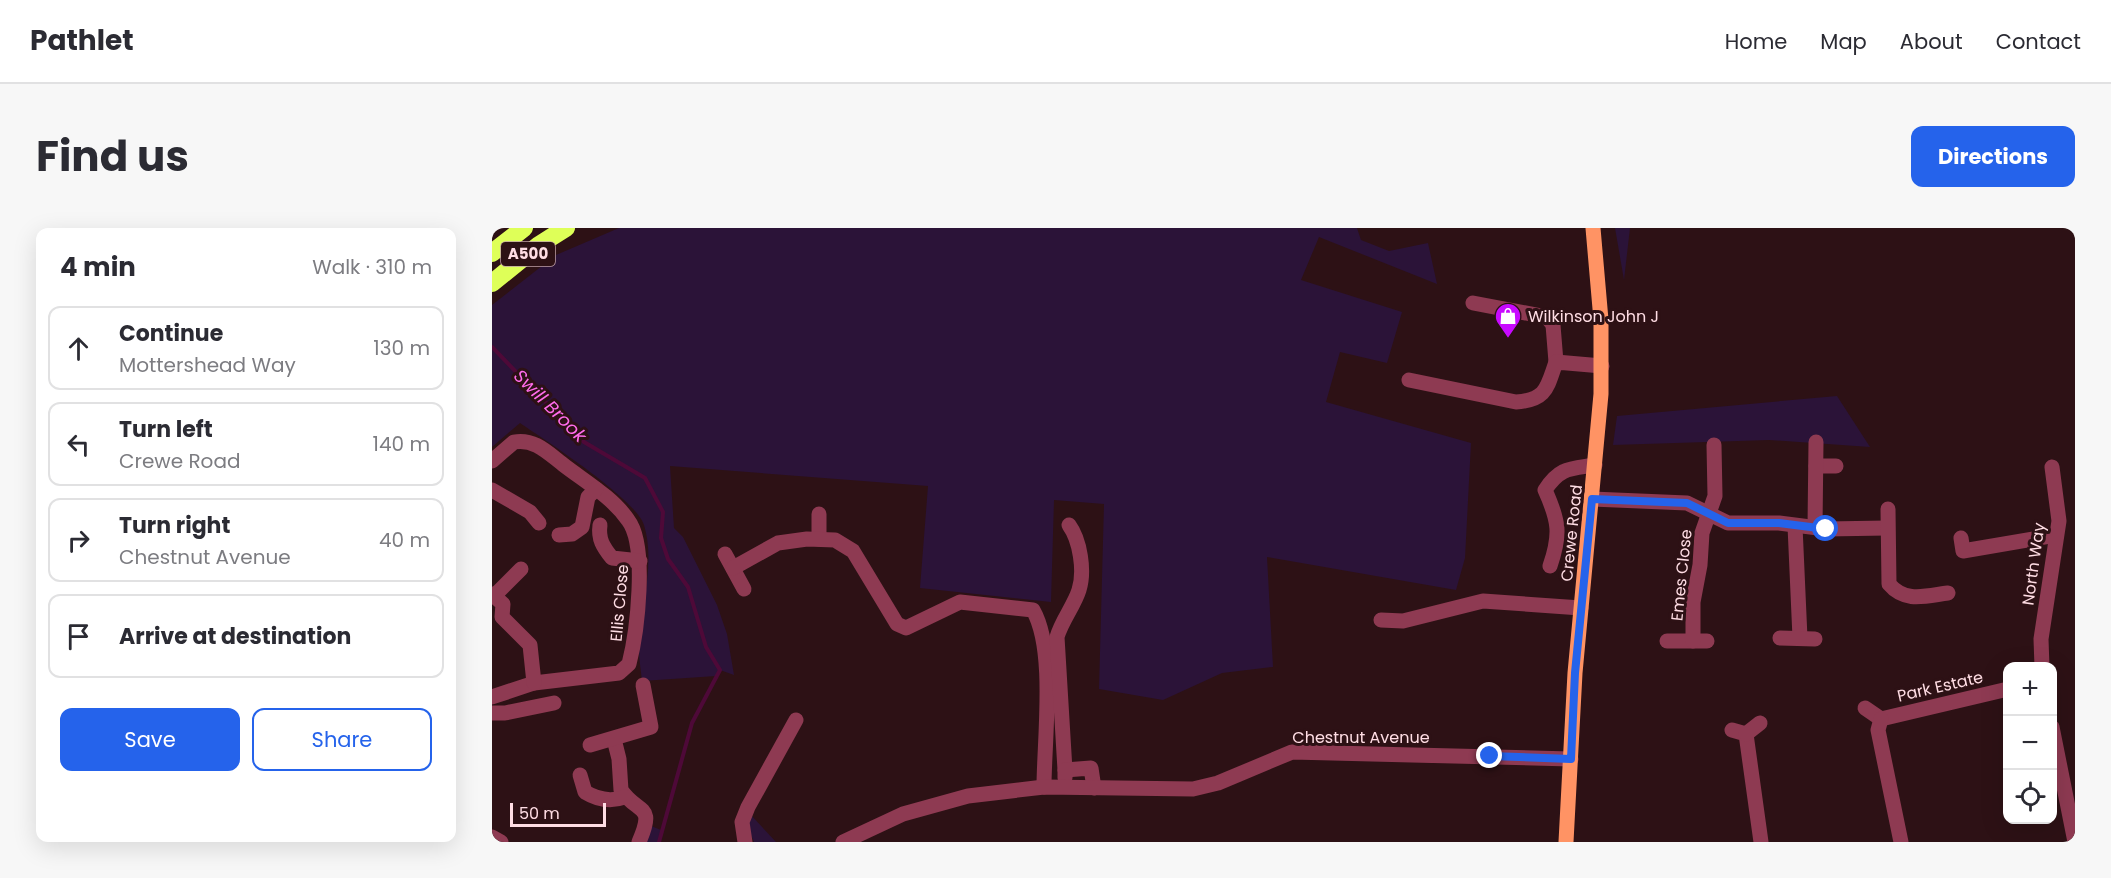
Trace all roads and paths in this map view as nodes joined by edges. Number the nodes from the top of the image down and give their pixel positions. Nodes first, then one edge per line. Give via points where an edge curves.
1 (524, 228) edge
2 (566, 228) edge
3 (1593, 228) edge
4 (492, 253) edge
5 (492, 283) edge
6 (1473, 303) dead end
7 (1556, 362) junction
8 (1602, 366) junction
9 (1409, 380) dead end
10 (1816, 442) dead end
11 (1714, 445) dead end
12 (492, 461) edge
13 (1595, 465) junction
14 (1816, 466) junction
15 (1836, 466) dead end
16 (2052, 467) dead end
17 (596, 489) junction
18 (492, 490) edge
19 (1592, 499) junction
20 (1888, 509) dead end
21 (1708, 513) junction
22 (819, 514) dead end
23 (539, 523) dead end
24 (600, 525) dead end
25 (1069, 525) dead end
26 (1796, 526) junction
27 (1815, 528) junction
28 (1887, 528) junction
29 (560, 535) dead end
30 (2056, 535) junction
31 (1961, 538) dead end
32 (819, 539) junction
33 (725, 554) dead end
34 (640, 561) junction
35 (1551, 566) dead end
36 (733, 568) junction
37 (521, 569) dead end
38 (744, 589) dead end
39 (1948, 592) dead end
40 (493, 595) edge
41 (1581, 608) junction
42 (1381, 620) dead end
43 (1780, 638) dead end
44 (1667, 641) dead end
45 (2042, 662) edge
46 (643, 685) dead end
47 (2003, 690) edge
48 (534, 695) junction
49 (492, 697) edge
50 (554, 703) dead end
51 (1865, 708) dead end
52 (492, 713) edge
53 (1881, 719) junction
54 (796, 720) dead end
55 (1760, 723) dead end
56 (622, 737) junction
57 (590, 745) dead end
58 (2057, 752) edge
59 (1571, 759) junction
60 (1065, 770) junction
61 (580, 775) dead end
62 (1044, 787) junction
63 (1065, 787) junction
64 (1094, 788) junction
65 (625, 797) junction
66 (492, 837) edge
67 (501, 842) edge
68 (639, 842) edge
69 (745, 842) edge
70 (843, 842) edge
71 (1566, 842) edge
72 (1761, 842) edge
73 (1901, 842) edge
74 (2075, 842) edge

1 - 4 highway, A500
2 - 5 highway, A500
3 - 8 main road, Crewe Road
6 - 7 street via 1547,317 1553,325
7 - 8 street
7 - 9 street via 1547,388 1529,401 1516,402
8 - 13 main road, Crewe Road
10 - 14 street
11 - 21 street, Emes Close via 1715,496
12 - 17 street, Ellis Close via 513,442 535,443
13 - 19 main road, Crewe Road
13 - 35 street via 1564,470 1554,476 1545,490 1557,517 1558,543
14 - 15 street
14 - 27 street
16 - 30 street, North Way via 2059,521
17 - 29 street via 588,497 582,527 572,534
17 - 34 street, Ellis Close via 635,531
18 - 23 street via 530,512
19 - 21 street via 1687,503
19 - 41 main road, Crewe Road
20 - 28 street
21 - 26 street via 1728,523
21 - 44 street, Emes Close via 1693,602 1700,641
22 - 32 street
24 - 34 street via 598,535 612,558
25 - 60 street via 1078,542 1081,578 1057,637
26 - 27 street
26 - 43 street via 1808,638
27 - 28 street
28 - 39 street via 1889,584 1898,593 1913,598
30 - 31 street via 1963,552
30 - 45 street, North Way via 2041,639
32 - 36 street via 778,543
32 - 62 street via 835,540 854,551 897,624 906,628 960,602 1033,610 1040,623 1047,693
33 - 36 street
34 - 48 street, Ellis Close via 629,664 619,673
36 - 38 street
37 - 40 street
40 - 48 street via 503,604 502,617 530,645
41 - 42 street via 1483,601 1403,621
41 - 59 main road, Crewe Road
46 - 56 street via 651,727
47 - 53 street, Park Estate
48 - 49 street, Ellis Close
48 - 50 street
48 - 52 street
51 - 53 street, Park Estate
53 - 73 street, Park Estate via 1878,730
54 - 69 street via 745,814 741,830
55 - 72 street via 1739,732
56 - 57 street
56 - 65 street via 619,784
58 - 74 street
59 - 64 street, Chestnut Avenue via 1292,752 1208,786
59 - 71 main road, Crewe Road
60 - 63 street
60 - 64 street via 1091,768
61 - 65 street via 585,792 592,796 616,800
62 - 63 street, Chestnut Avenue
62 - 70 street, Chestnut Avenue via 926,806 879,823
63 - 64 street, Chestnut Avenue
65 - 68 street via 643,809 646,818
66 - 67 street

